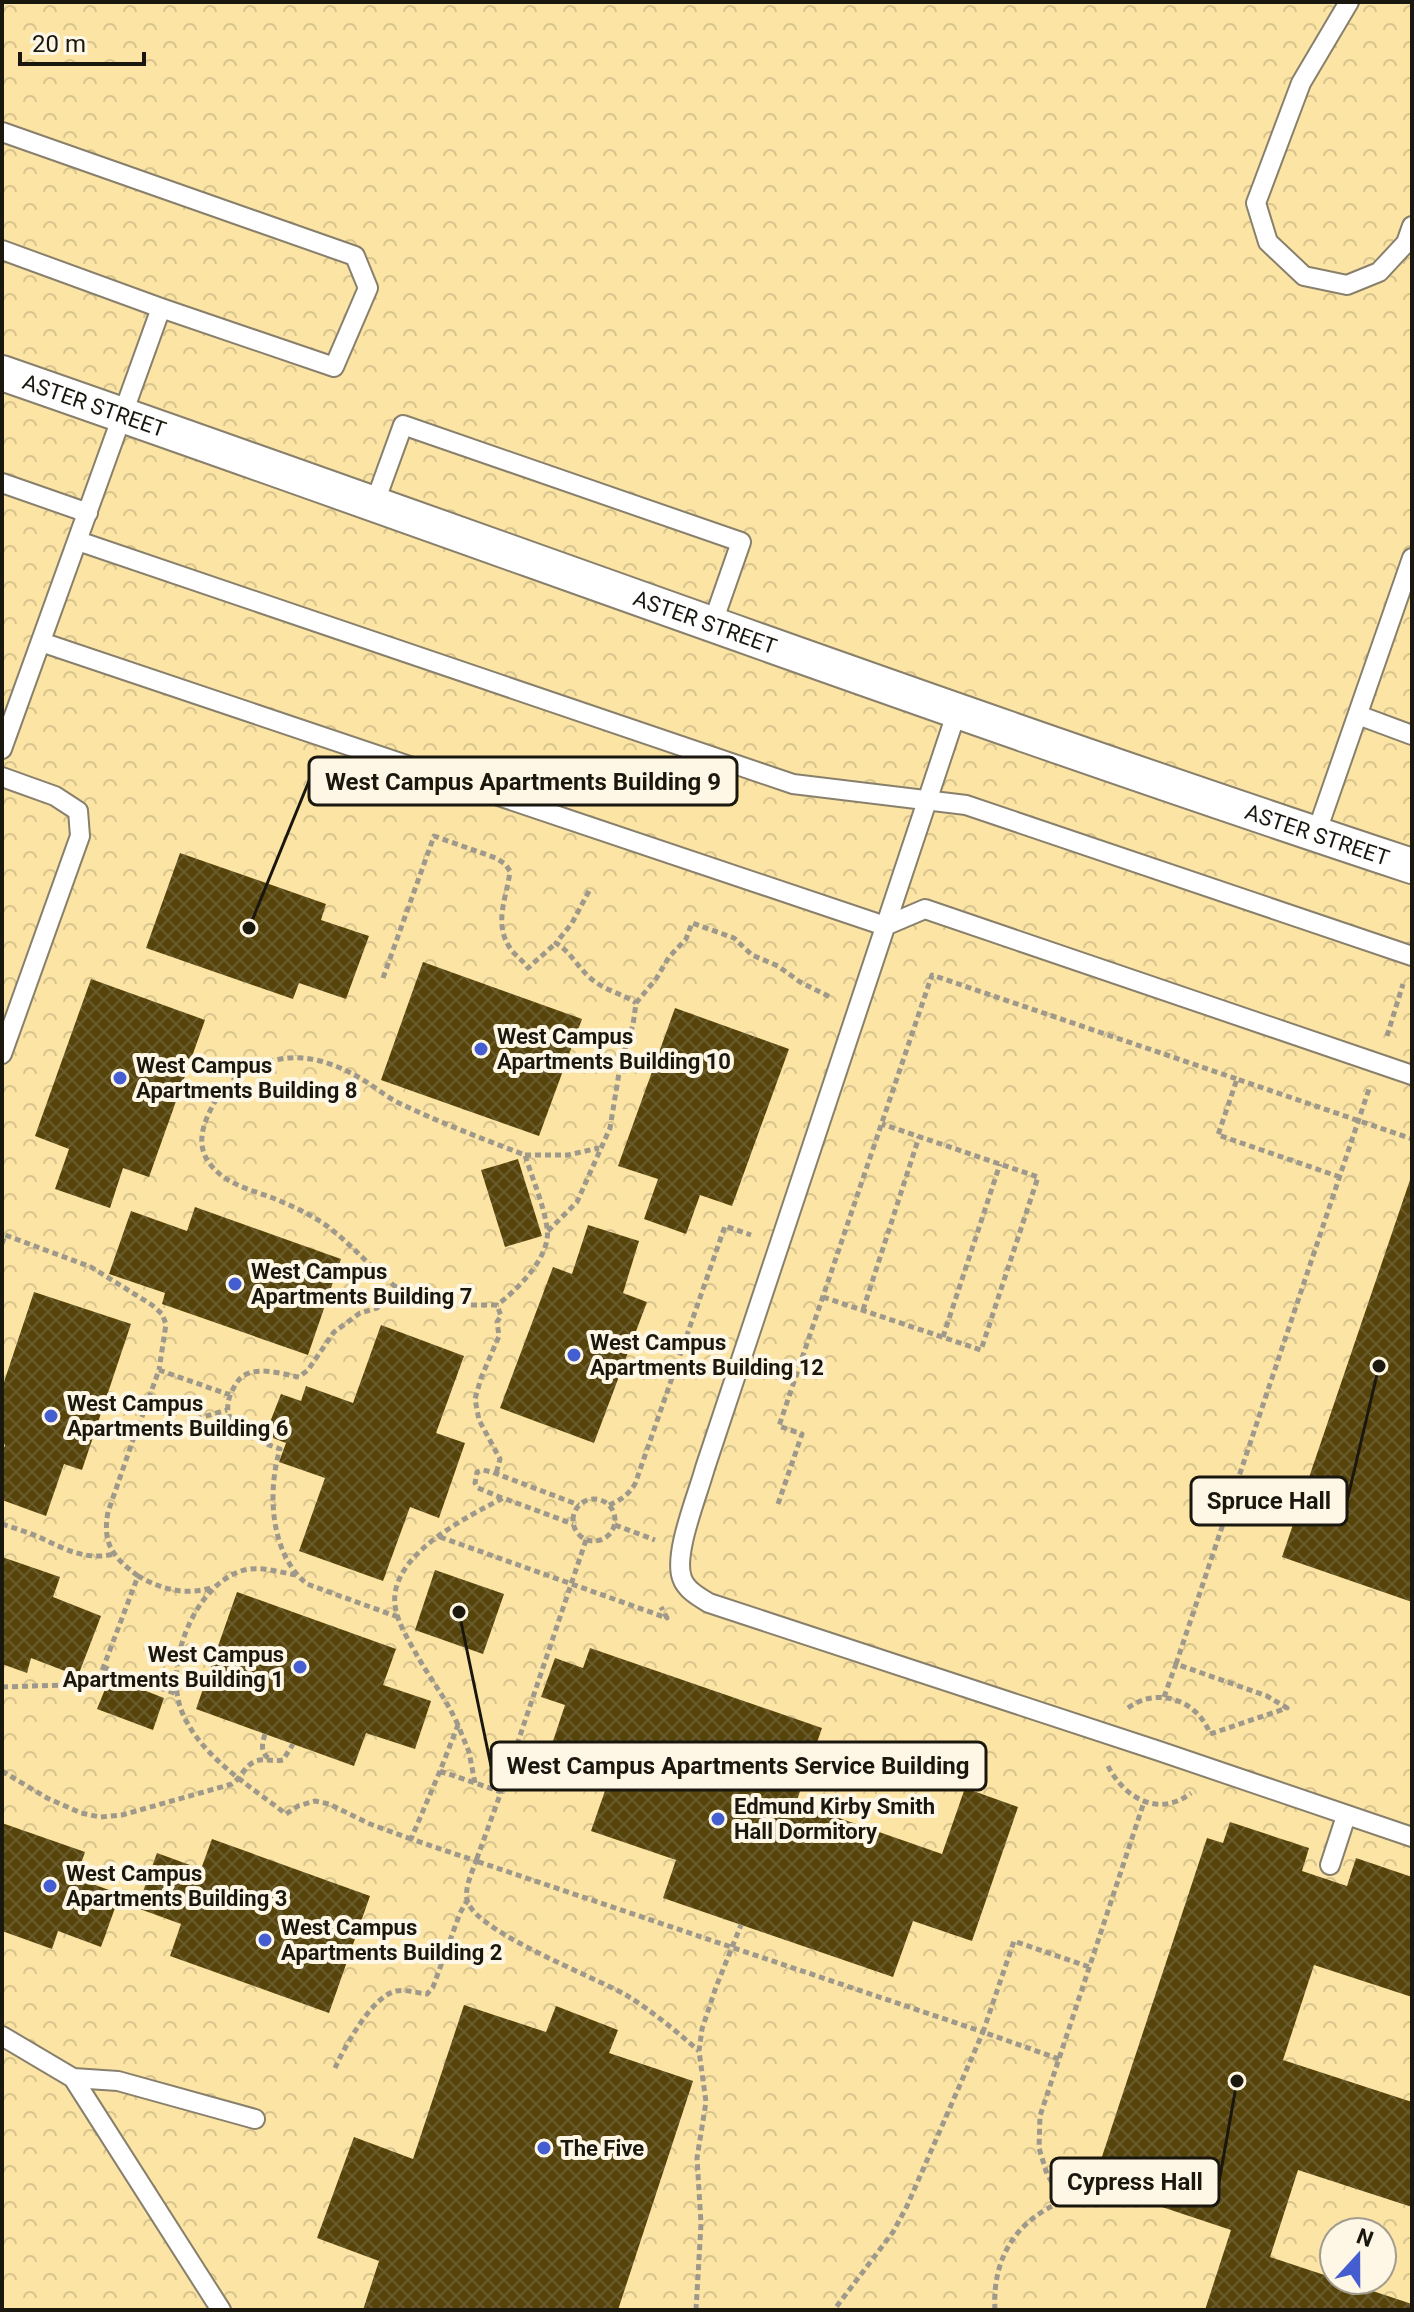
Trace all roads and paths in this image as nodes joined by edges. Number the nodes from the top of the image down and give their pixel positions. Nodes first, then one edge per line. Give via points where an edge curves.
1 (1349, 2) edge
2 (2, 132) edge
3 (1412, 226) edge
4 (2, 250) edge
5 (161, 308) junction
6 (2, 373) edge
7 (123, 416) junction
8 (2, 483) edge
9 (374, 505) junction
10 (88, 513) junction
11 (78, 541) junction
12 (1412, 558) edge
13 (1394, 611) junction
14 (1412, 617) edge
15 (712, 625) junction
16 (41, 642) junction
17 (957, 711) junction
18 (1358, 715) junction
19 (1412, 735) edge
20 (2, 749) edge
21 (2, 777) edge
22 (927, 801) junction
23 (1316, 834) junction
24 (1412, 866) edge
25 (589, 891) dead end
26 (885, 926) junction
27 (556, 943) junction
28 (1412, 956) edge
29 (1406, 976) dead end
30 (383, 978) dead end
31 (837, 1001) dead end
32 (636, 1003) junction
33 (1384, 1044) dead end
34 (2, 1054) edge
35 (1412, 1075) edge
36 (1237, 1079) junction
37 (1372, 1081) dead end
38 (1359, 1121) junction
39 (882, 1124) junction
40 (919, 1137) junction
41 (1412, 1139) edge
42 (600, 1148) junction
43 (525, 1155) junction
44 (1000, 1164) junction
45 (1340, 1177) junction
46 (548, 1231) junction
47 (754, 1236) dead end
48 (2, 1244) edge
49 (396, 1287) junction
50 (823, 1297) junction
51 (497, 1305) junction
52 (863, 1310) junction
53 (943, 1337) junction
54 (159, 1370) junction
55 (230, 1395) junction
56 (227, 1410) junction
57 (134, 1437) junction
58 (496, 1474) junction
59 (503, 1498) junction
60 (778, 1504) dead end
61 (579, 1505) junction
62 (609, 1505) junction
63 (2, 1524) edge
64 (573, 1524) junction
65 (615, 1525) junction
66 (439, 1537) junction
67 (586, 1540) junction
68 (655, 1540) dead end
69 (114, 1554) junction
70 (297, 1575) junction
71 (138, 1576) junction
72 (572, 1584) junction
73 (218, 1585) junction
74 (658, 1601) dead end
75 (398, 1617) junction
76 (1176, 1664) junction
77 (103, 1667) junction
78 (2, 1687) edge
79 (177, 1694) junction
80 (1164, 1697) junction
81 (1125, 1711) dead end
82 (458, 1725) junction
83 (265, 1734) dead end
84 (293, 1744) dead end
85 (1106, 1751) dead end
86 (269, 1760) junction
87 (2, 1771) edge
88 (440, 1771) junction
89 (240, 1779) junction
90 (475, 1783) junction
91 (1197, 1789) dead end
92 (501, 1792) junction
93 (1144, 1802) junction
94 (1346, 1816) junction
95 (1412, 1837) edge
96 (411, 1839) junction
97 (476, 1861) junction
98 (1330, 1865) dead end
99 (467, 1901) junction
100 (741, 1925) dead end
101 (732, 1948) junction
102 (1089, 1967) junction
103 (983, 2032) junction
104 (2, 2036) edge
105 (699, 2051) junction
106 (1059, 2059) junction
107 (335, 2068) dead end
108 (73, 2078) junction
109 (255, 2119) dead end
110 (221, 2310) edge
111 (696, 2310) edge
112 (834, 2310) edge
113 (995, 2310) edge

1 - 3 lane via 1301,83 1256,203 1268,242 1304,276 1347,285 1379,272 1406,243
2 - 5 lane via 355,256 368,288 334,367
4 - 5 lane
5 - 7 lane
6 - 7 street, ASTER STREET
7 - 9 street, ASTER STREET
7 - 10 lane
8 - 10 lane
9 - 15 street, ASTER STREET
9 - 15 lane via 403,425 741,542
10 - 11 lane
11 - 16 lane
11 - 22 lane via 793,784
12 - 13 lane
13 - 14 lane
13 - 18 lane
15 - 17 street, ASTER STREET
16 - 20 lane
16 - 26 lane
17 - 22 lane
17 - 23 street, ASTER STREET
18 - 19 lane
18 - 23 lane
21 - 34 lane via 55,796 78,811 80,836
22 - 26 lane
22 - 28 lane via 966,805
23 - 24 street, ASTER STREET
25 - 27 path
26 - 35 lane via 925,909
26 - 94 lane via 705,1468 679,1559 682,1580 709,1603
27 - 30 path via 528,968 511,949 502,927 510,871 496,858 434,836
27 - 32 path via 599,985
29 - 33 path
31 - 32 path via 752,955 734,938 692,923 686,939
32 - 42 path via 610,1128
36 - 38 path
36 - 39 path via 932,975
36 - 45 path via 1218,1135
37 - 38 path
38 - 41 path
38 - 45 path
39 - 40 path
39 - 50 path
40 - 44 path
40 - 52 path
42 - 43 path
42 - 46 path via 577,1202
43 - 46 path
43 - 49 path via 397,1103 358,1077 314,1058 258,1065 222,1090 202,1136 201,1150 211,1166 247,1190 313,1217
44 - 53 path
44 - 53 path via 1038,1177 981,1350
45 - 76 path
46 - 51 path via 529,1274
47 - 62 path via 725,1226 635,1484
48 - 54 path via 5,1235 70,1257 152,1305 166,1324
49 - 51 path via 438,1303
49 - 55 path via 377,1308 334,1332 299,1377 251,1372
50 - 52 path
50 - 60 path via 779,1426 802,1434
51 - 58 path via 499,1336 475,1399 479,1420 500,1459
52 - 53 path
54 - 55 path
54 - 57 path
55 - 56 path
56 - 57 path
56 - 70 path via 245,1433 280,1449 273,1480 275,1520
57 - 69 path via 108,1512 107,1543
58 - 59 path via 477,1472 475,1483
58 - 61 path
59 - 64 path
59 - 66 path
61 - 62 path via 598,1499
61 - 64 path
62 - 65 path
63 - 69 path via 67,1551
64 - 67 path
65 - 67 path via 607,1537
65 - 68 path
66 - 72 path
66 - 75 path via 407,1565 394,1602
67 - 72 path
69 - 71 path
70 - 73 path via 243,1570
70 - 75 path via 307,1584
71 - 73 path via 185,1592
71 - 77 path
72 - 74 path via 667,1618
72 - 92 path
73 - 79 path via 202,1603 182,1643
75 - 82 path
76 - 80 path
76 - 80 path via 1287,1708 1211,1738 1196,1711
77 - 78 path via 97,1684
77 - 79 path
79 - 89 path via 195,1736
80 - 81 path via 1147,1698
82 - 88 path
82 - 90 path
83 - 86 path via 263,1751
84 - 86 path via 283,1760
85 - 93 path via 1116,1782
86 - 89 path via 249,1765
87 - 89 path via 47,1798 100,1817
88 - 90 path
88 - 96 path
89 - 96 path via 286,1814 315,1801
90 - 92 path
91 - 93 path via 1172,1803
92 - 97 path
93 - 102 path
94 - 95 lane
94 - 98 lane
96 - 97 path
97 - 99 path
97 - 101 path
99 - 105 path via 495,1930 647,2008
99 - 107 path via 433,1987 427,1994 394,1991 384,1997 360,2024
100 - 101 path
101 - 103 path
101 - 105 path
102 - 103 path via 1014,1941
102 - 106 path
103 - 106 path
103 - 112 path via 907,2206
104 - 108 lane
105 - 111 path via 706,2102 697,2158 701,2224
106 - 113 path via 1040,2116 1039,2148 1063,2201 1027,2222 1012,2239 999,2264
108 - 109 lane via 118,2081
108 - 110 lane

